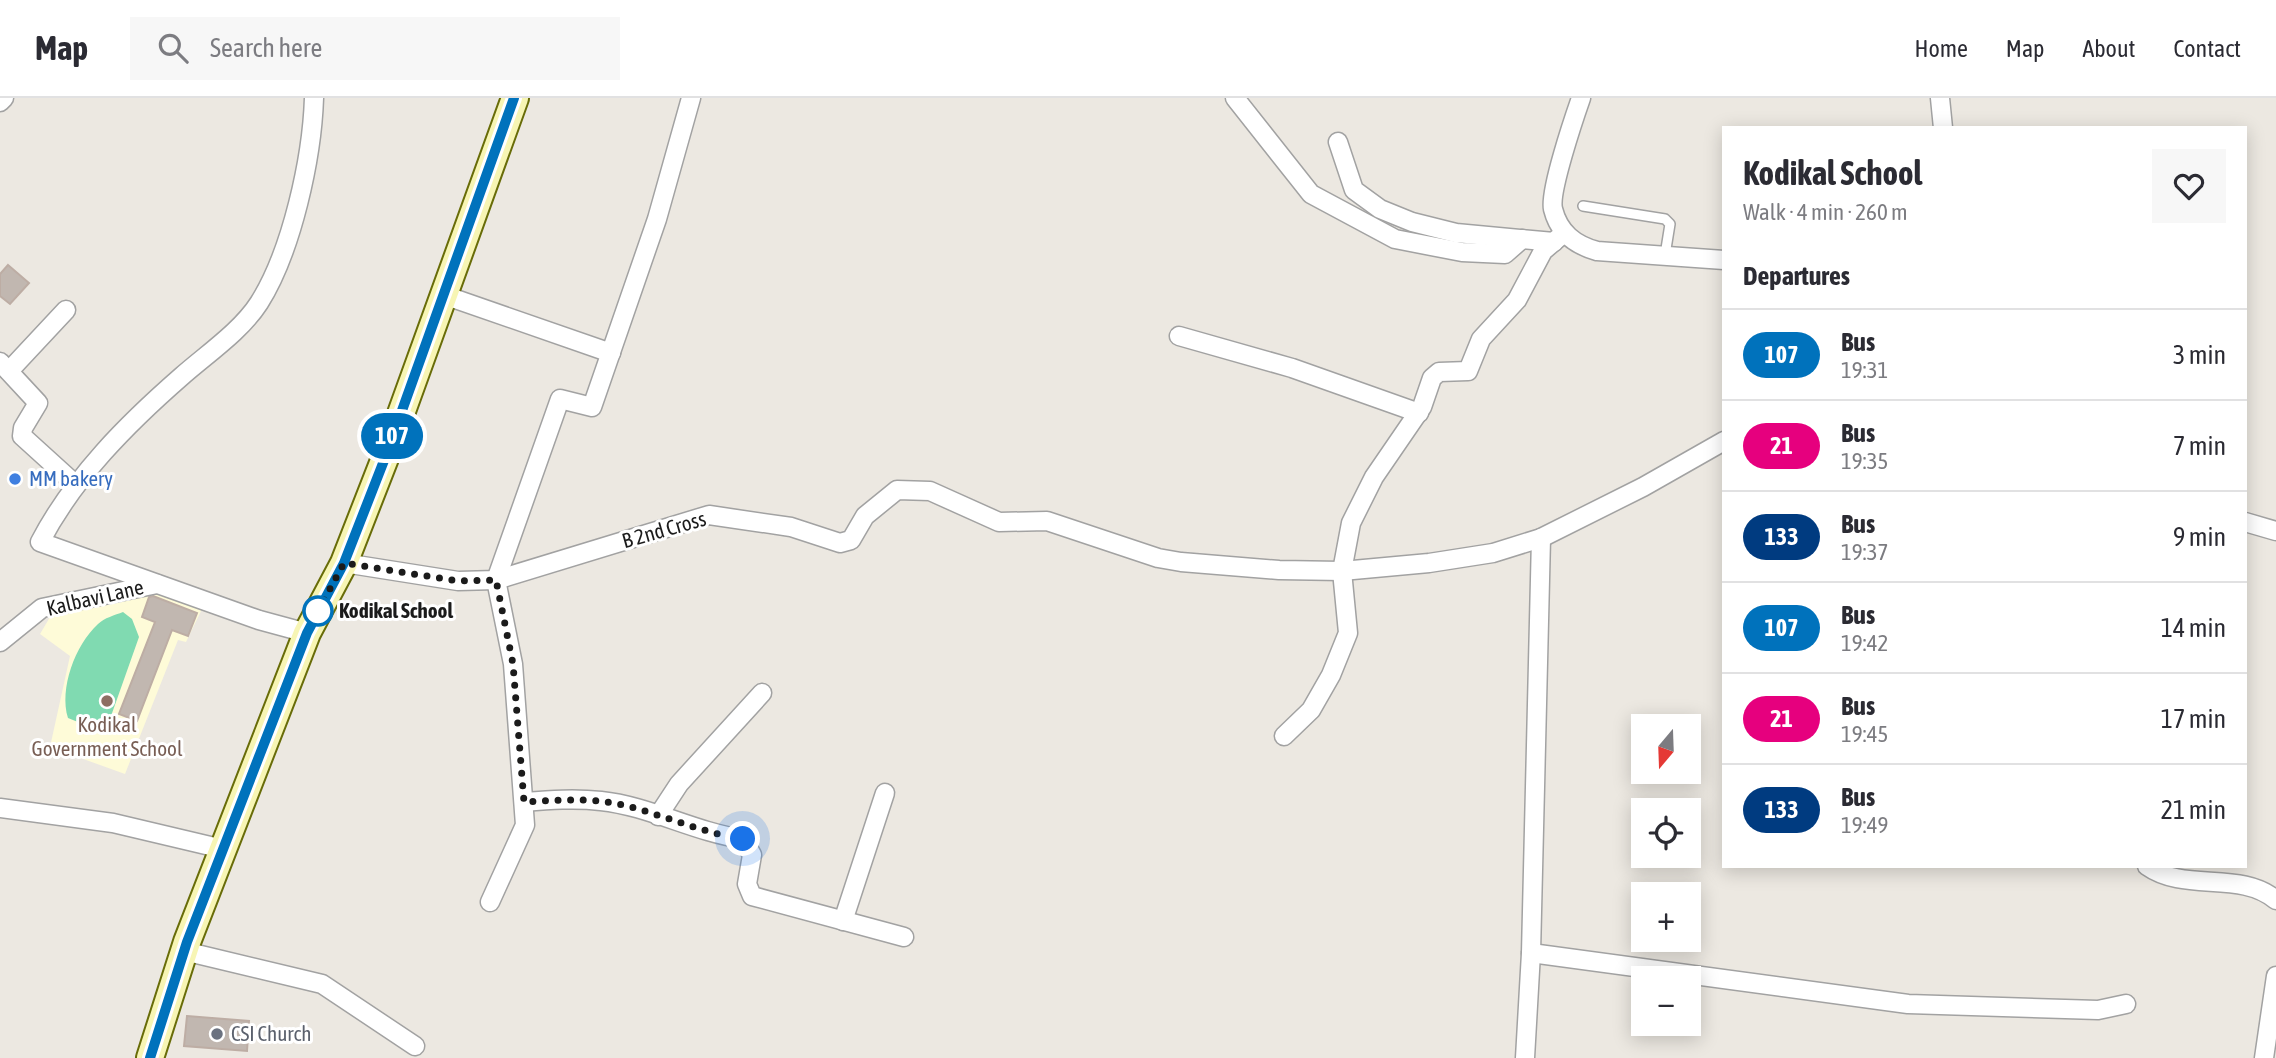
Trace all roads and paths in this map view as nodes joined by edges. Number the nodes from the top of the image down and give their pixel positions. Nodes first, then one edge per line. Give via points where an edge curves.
1 (4, 98) edge
2 (314, 98) edge
3 (514, 98) edge
4 (691, 98) edge
5 (1235, 98) edge
6 (1581, 98) edge
7 (1940, 98) edge
8 (0, 102) edge
9 (1943, 126) edge
10 (1338, 142) dead end
11 (1583, 206) dead end
12 (1559, 238) junction
13 (1522, 239) junction
14 (1665, 256) junction
15 (1722, 260) edge
16 (442, 295) junction
17 (66, 310) dead end
18 (1179, 336) dead end
19 (611, 353) junction
20 (5, 366) edge
21 (1419, 413) junction
22 (1722, 441) edge
23 (76, 485) junction
24 (2247, 523) edge
25 (2276, 531) edge
26 (1541, 538) junction
27 (344, 563) junction
28 (1342, 570) junction
29 (496, 580) junction
30 (158, 583) junction
31 (307, 633) junction
32 (0, 642) edge
33 (762, 693) dead end
34 (1284, 736) dead end
35 (885, 793) dead end
36 (524, 802) junction
37 (0, 808) edge
38 (659, 816) junction
39 (223, 849) junction
40 (2153, 868) edge
41 (2276, 900) edge
42 (489, 902) dead end
43 (843, 921) junction
44 (904, 937) dead end
45 (184, 951) junction
46 (1531, 953) junction
47 (2276, 976) edge
48 (2126, 1004) dead end
49 (415, 1046) dead end
50 (150, 1058) edge
51 (1525, 1058) edge
52 (2264, 1058) edge

1 - 8 street
2 - 23 street via 313,137 298,203 259,303 142,412
3 - 16 street
4 - 19 street via 657,219
5 - 13 street via 1311,194 1395,239 1462,252 1505,254
6 - 12 street via 1552,207
7 - 9 street
10 - 13 street via 1354,190 1380,209 1456,233
11 - 14 lane via 1665,219 1670,224
12 - 13 street
12 - 14 street via 1597,251
12 - 21 street via 1542,251 1517,300 1481,339 1468,371 1439,372
14 - 15 street
16 - 19 street
16 - 27 street
17 - 20 street
18 - 21 street via 1292,368
19 - 29 street via 592,407 560,399
20 - 23 street via 37,403 22,436
21 - 28 street via 1362,499 1351,523
22 - 26 street, B 2nd Cross
23 - 30 street via 40,542
24 - 25 street
26 - 28 street, B 2nd Cross via 1480,555
26 - 46 street
27 - 29 street, B 2nd Cross via 458,581
27 - 31 street
28 - 29 street, B 2nd Cross via 1279,570 1157,558 1047,521 999,522 930,491 897,490 865,516 851,540 840,543 791,527 709,515
28 - 34 street via 1348,633 1311,710
29 - 36 street via 513,664
30 - 31 street
30 - 32 street, Kalbavi Lane via 42,608
31 - 39 street
33 - 38 street via 679,784
35 - 43 street
36 - 38 street via 601,801
36 - 42 street via 523,833
37 - 39 street via 113,823
38 - 43 street via 743,839 752,855 747,884 752,896
39 - 45 street
40 - 41 street via 2190,881 2247,887
43 - 44 street
45 - 49 street via 322,984
45 - 50 street
46 - 48 street via 1908,1004 2098,1010
46 - 51 street
47 - 52 street

